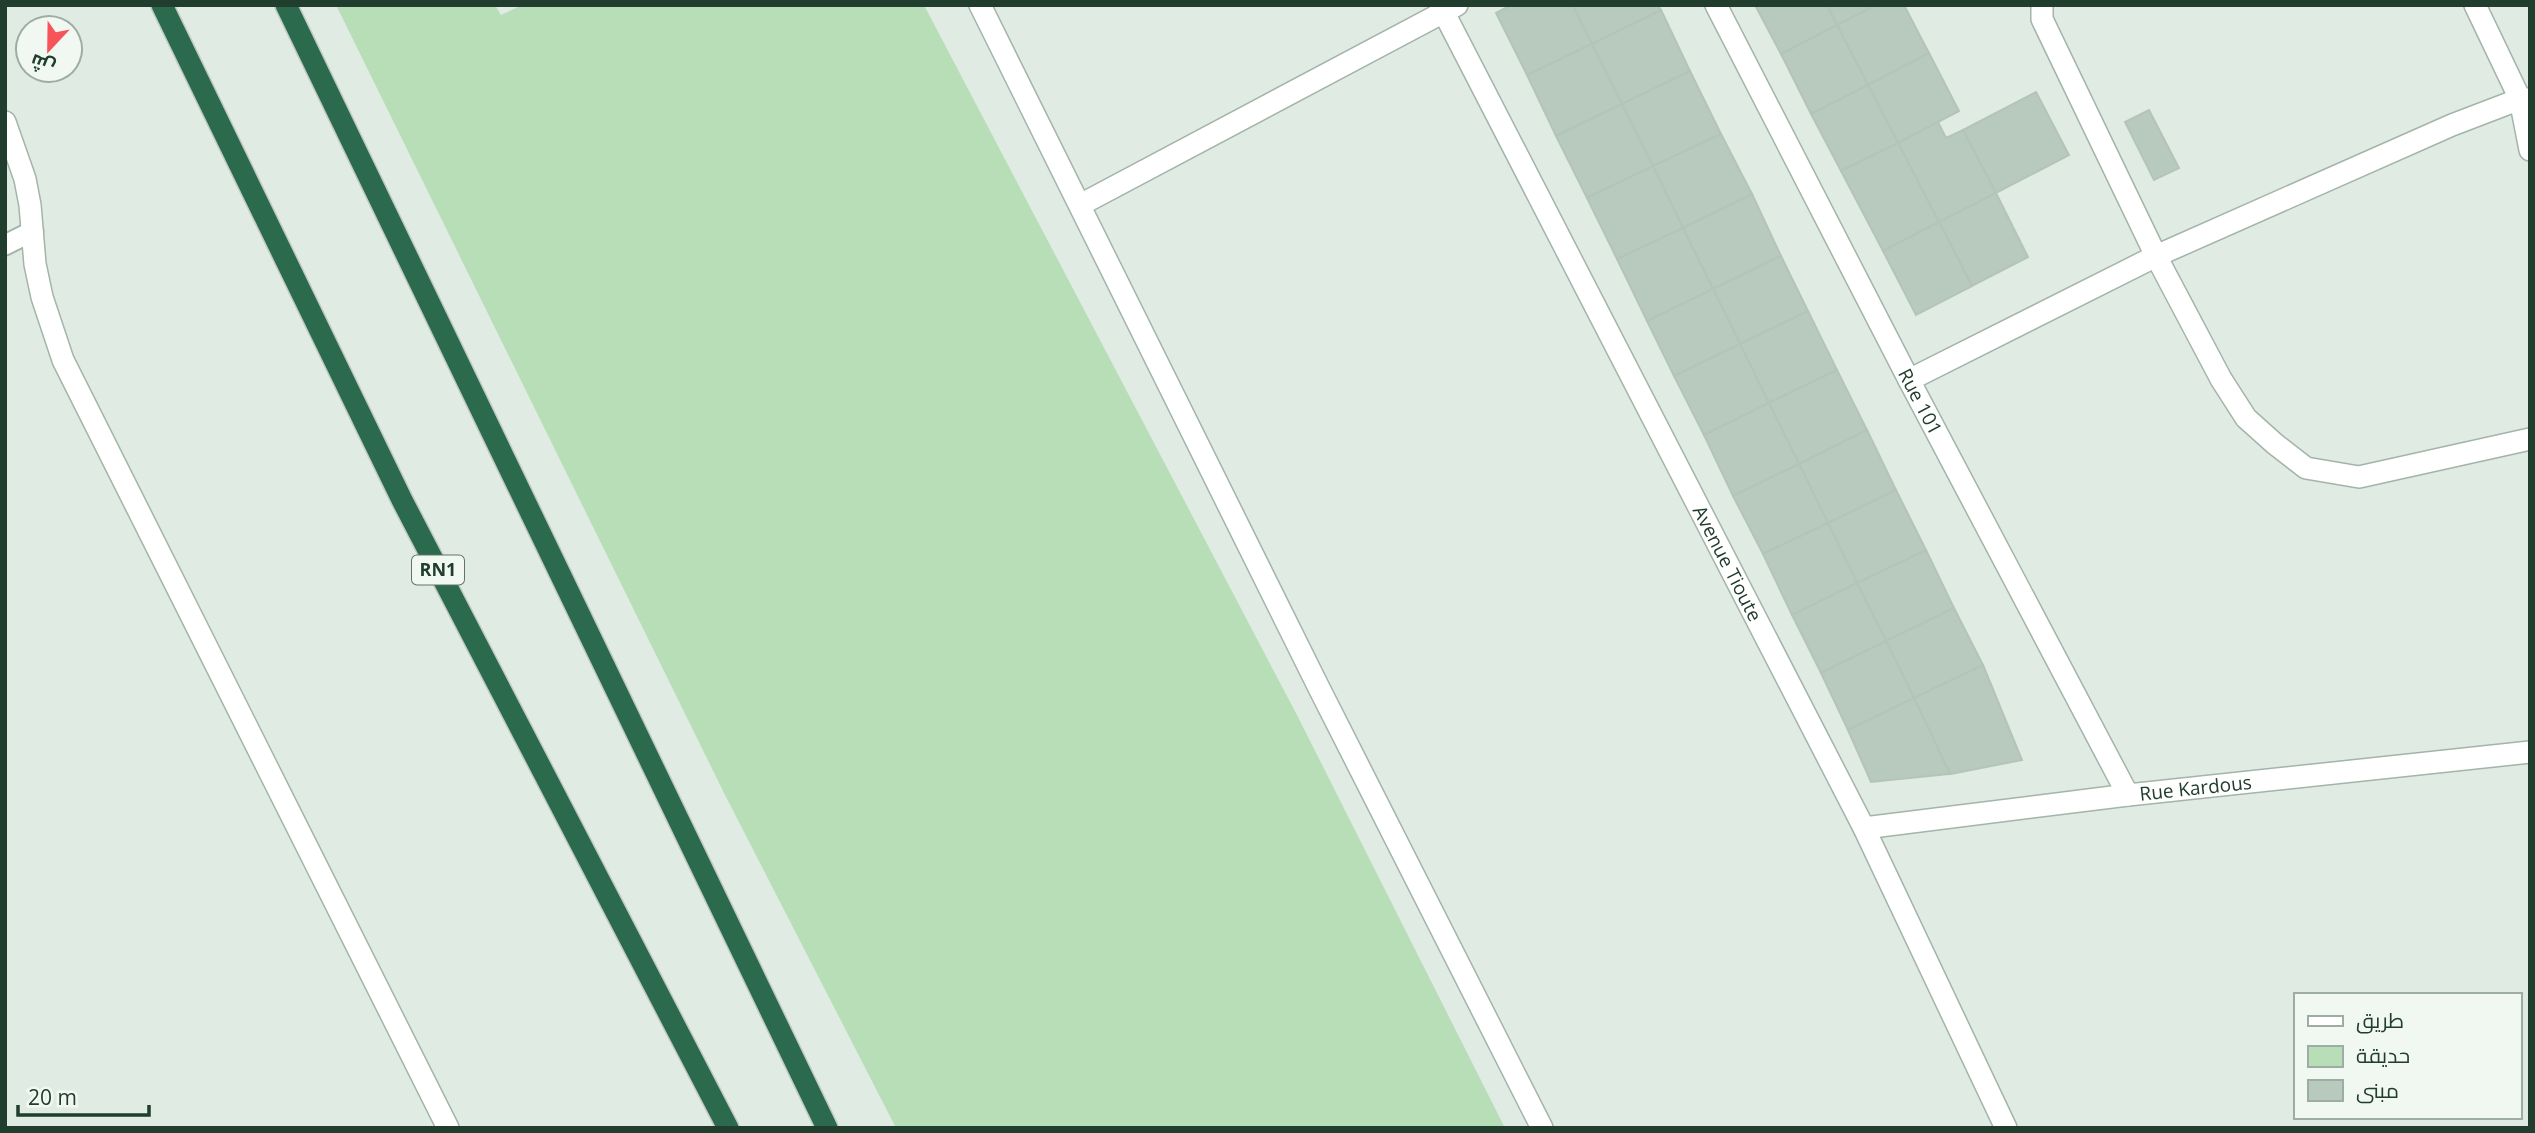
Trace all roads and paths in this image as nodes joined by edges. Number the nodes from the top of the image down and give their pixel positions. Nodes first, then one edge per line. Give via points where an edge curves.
1 (162, 5) edge
2 (286, 5) edge
3 (980, 5) edge
4 (1716, 5) edge
5 (2042, 5) edge
6 (2475, 5) edge
7 (1447, 8) edge
8 (2525, 99) edge
9 (5, 122) edge
10 (2530, 150) edge
11 (1080, 205) junction
12 (33, 231) junction
13 (5, 245) edge
14 (2155, 256) junction
15 (1909, 380) junction
16 (2530, 439) edge
17 (2530, 752) edge
18 (2128, 795) junction
19 (1864, 828) junction
20 (448, 1128) edge
21 (728, 1128) edge
22 (827, 1128) edge
23 (1542, 1128) edge
24 (2006, 1128) edge

1 - 21 highway, RN1 via 402,500
2 - 22 highway
3 - 11 street
4 - 15 street, Rue 101
5 - 14 street via 2042,19
6 - 8 street
7 - 11 street
7 - 19 street, Avenue Tioute
8 - 10 street
8 - 14 street via 2452,125
9 - 12 street via 25,179
11 - 23 street
12 - 13 lane
12 - 20 street via 42,297 63,360
14 - 15 street
14 - 16 street via 2246,418 2306,468 2359,477
15 - 18 street, Rue 101
17 - 18 street, Rue Kardous
18 - 19 street, Rue Kardous
19 - 24 street, Avenue Tioute

